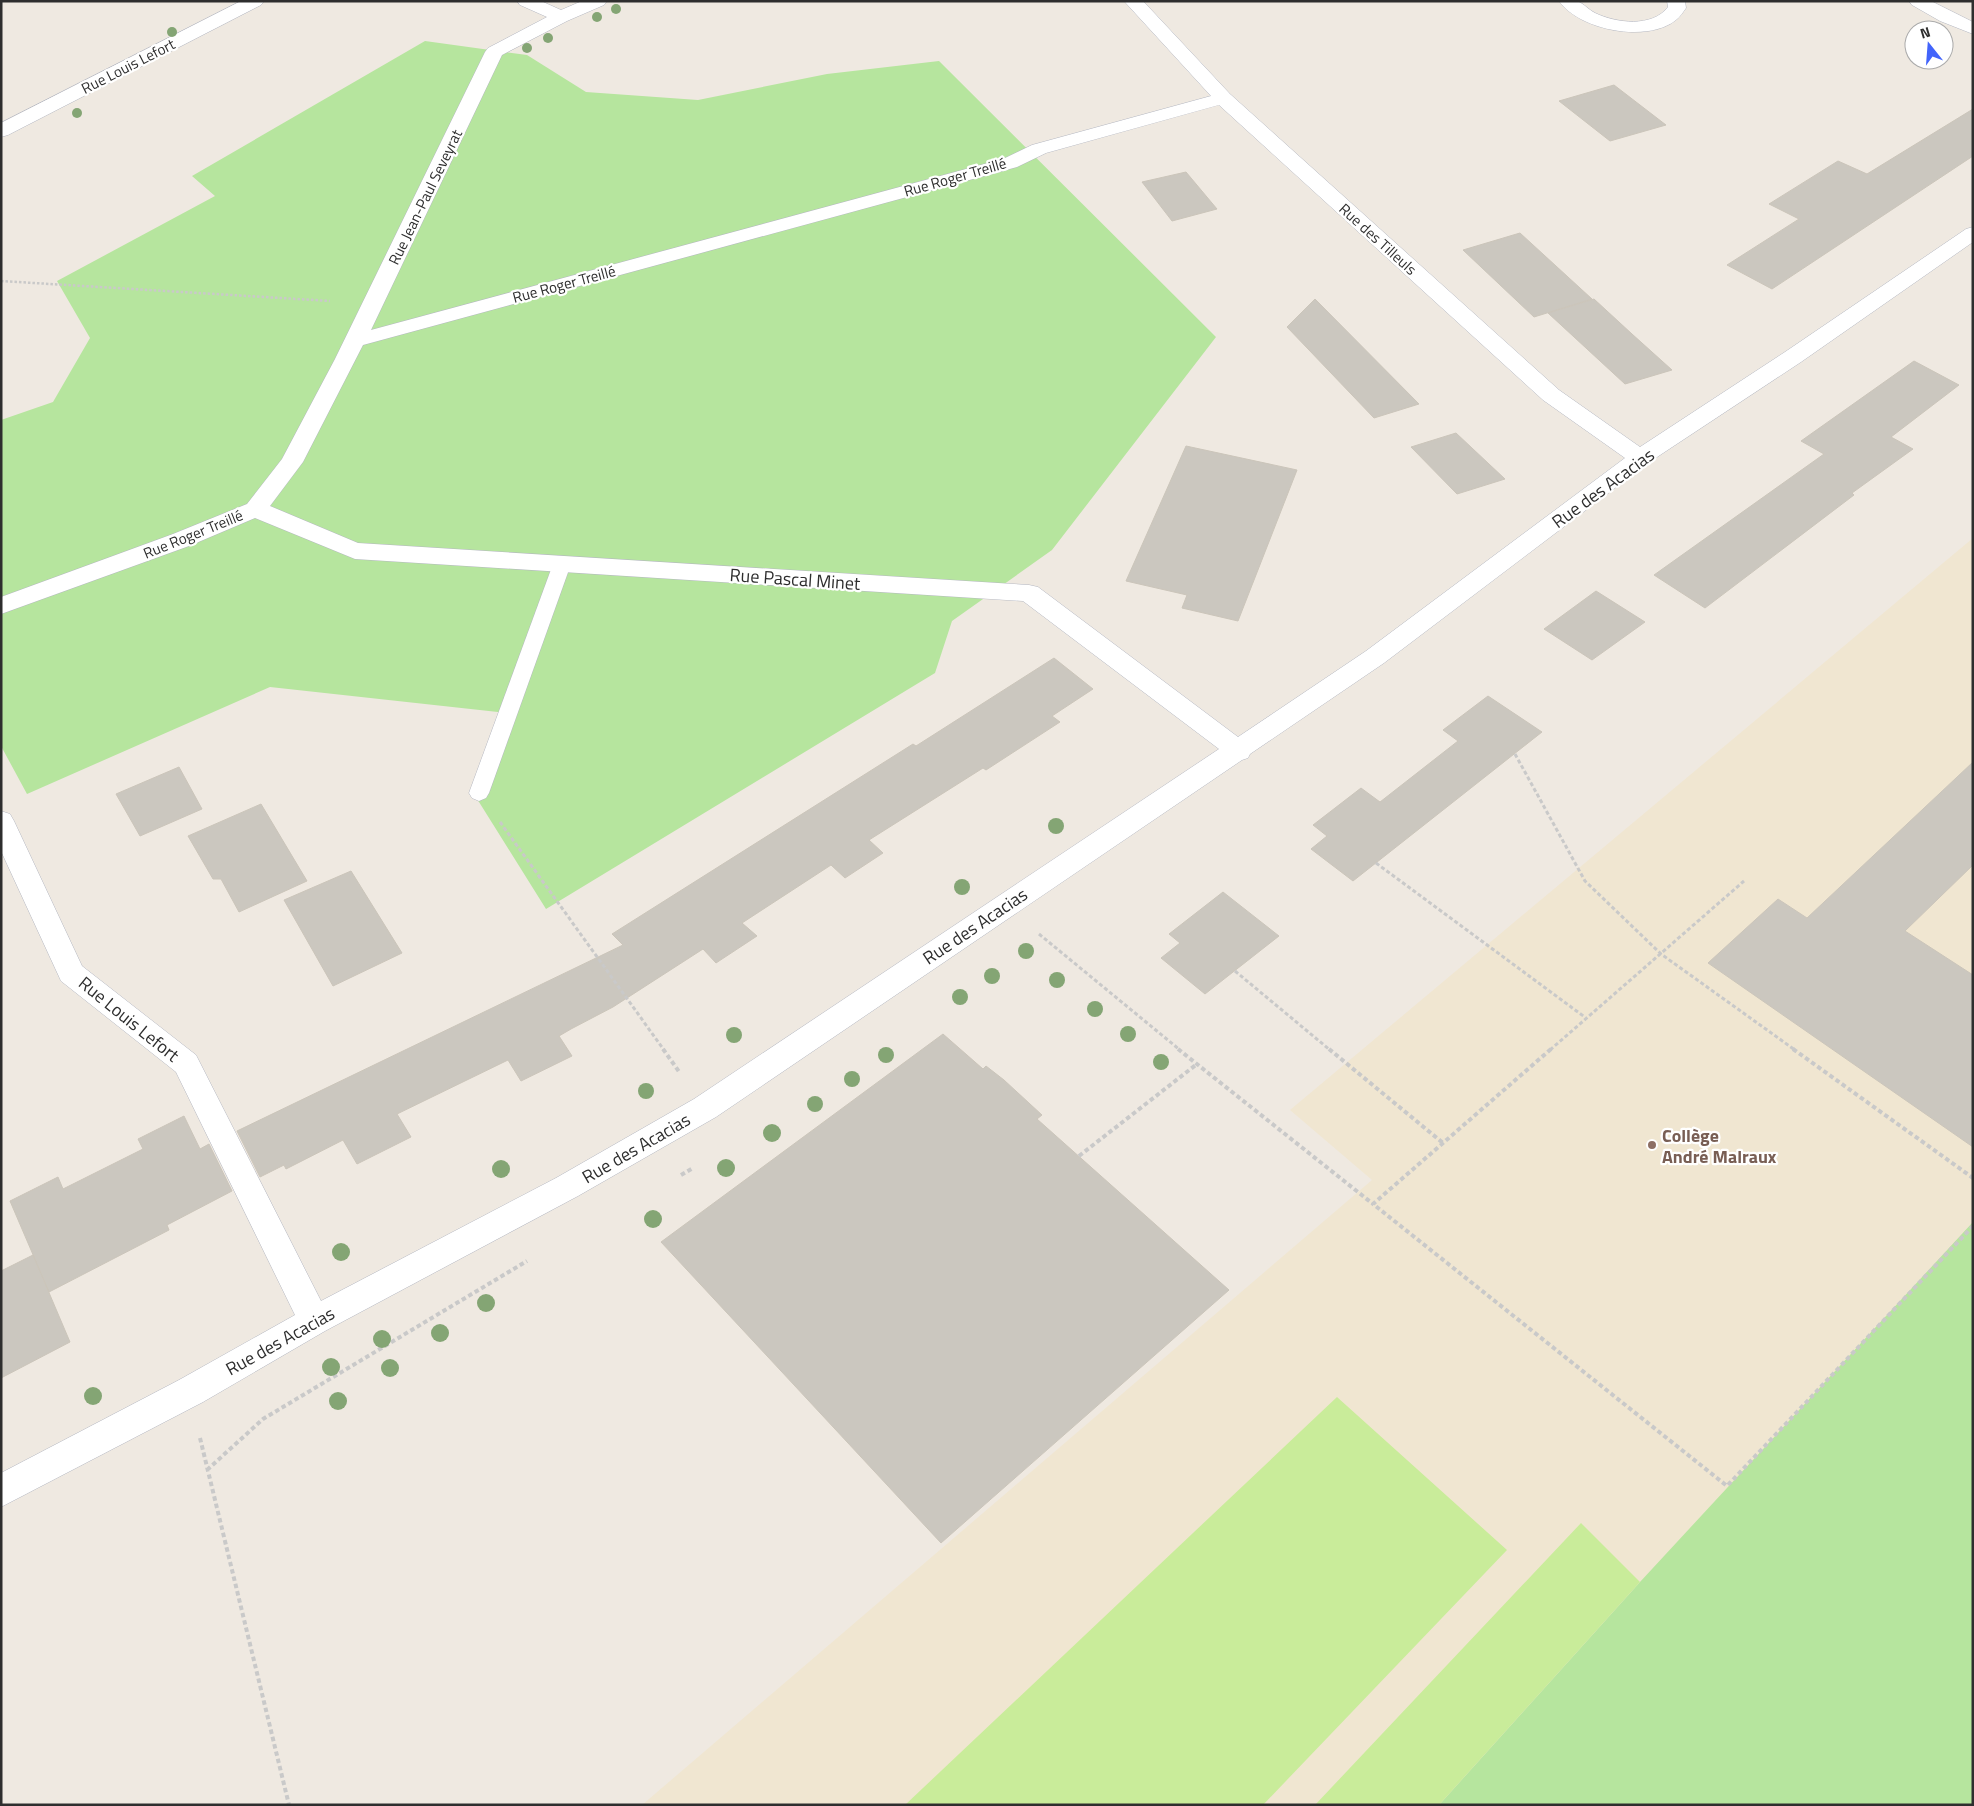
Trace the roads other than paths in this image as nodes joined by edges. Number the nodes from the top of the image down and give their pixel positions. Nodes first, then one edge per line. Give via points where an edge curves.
1 (255, 1) edge
2 (526, 1) edge
3 (598, 1) edge
4 (1133, 1) edge
5 (1568, 1) edge
6 (1676, 1) edge
7 (1918, 1) edge
8 (561, 17) junction
9 (1973, 28) edge
10 (1223, 98) junction
11 (1, 131) edge
12 (1973, 233) edge
13 (355, 341) junction
14 (1640, 458) junction
15 (255, 509) junction
16 (562, 564) junction
17 (1, 606) edge
18 (1239, 751) junction
19 (479, 793) road end
20 (1, 821) edge
21 (314, 1321) junction
22 (1, 1491) edge

1 - 11 street, Rue Louis Lefort
2 - 8 street
3 - 8 street
4 - 10 street, Rue des Tilleuls
5 - 6 street via 1575,10 1591,19 1634,26 1654,24 1669,17 1677,8
7 - 9 street
8 - 13 street, Rue Jean-Paul Seveyrat via 494,52
10 - 13 street, Rue Roger Treillé via 1039,149 1010,162
10 - 14 street, Rue des Tilleuls via 1551,395
12 - 14 street, Rue des Acacias
13 - 15 street, Rue Roger Treillé via 292,462
14 - 18 street, Rue des Acacias via 1375,657
15 - 16 street, Rue Pascal Minet via 355,551
15 - 17 street, Rue Roger Treillé
16 - 18 street, Rue Pascal Minet via 1029,593
16 - 19 lane
18 - 21 street, Rue des Acacias via 705,1108 567,1187
20 - 21 street, Rue Louis Lefort via 71,973 186,1064
21 - 22 street, Rue des Acacias

